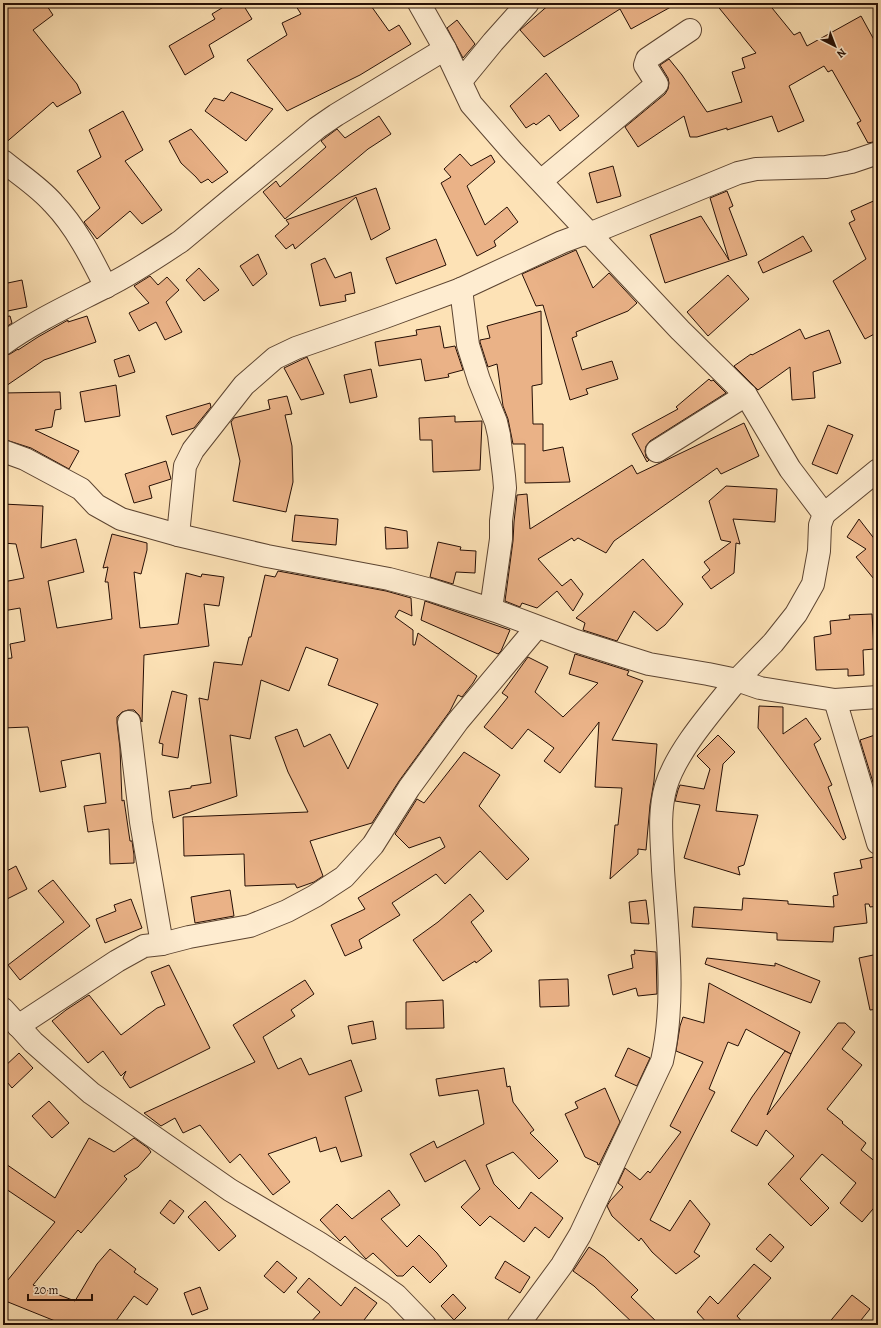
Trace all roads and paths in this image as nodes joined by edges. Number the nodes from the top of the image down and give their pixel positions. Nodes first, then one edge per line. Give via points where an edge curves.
1 (419, 3) edge
2 (528, 3) edge
3 (690, 30) dead end
4 (445, 49) junction
5 (461, 81) junction
6 (878, 153) edge
7 (3, 162) edge
8 (541, 181) junction
9 (589, 234) junction
10 (106, 287) junction
11 (462, 289) junction
12 (3, 344) edge
13 (746, 395) junction
14 (3, 451) edge
15 (657, 451) dead end
16 (878, 470) edge
17 (824, 514) junction
18 (178, 535) junction
19 (491, 609) junction
20 (537, 627) junction
21 (737, 680) junction
22 (878, 696) edge
23 (835, 700) junction
24 (129, 722) dead end
25 (878, 843) edge
26 (162, 944) junction
27 (3, 1009) edge
28 (18, 1026) junction
29 (425, 1325) edge
30 (518, 1325) edge

1 - 4 street
2 - 5 street
3 - 8 street via 647,59 645,65 657,84
4 - 5 street
4 - 10 street via 317,128 181,241
5 - 8 street via 471,104
6 - 9 street via 826,167 756,169 738,173
7 - 10 street via 40,190 64,216 84,245
8 - 9 street
9 - 11 street via 562,242
9 - 13 street
10 - 12 street via 47,316
11 - 18 street via 296,348 275,358 244,385 193,450 185,466
11 - 19 street via 468,345 498,428 504,476 501,539
13 - 15 street
13 - 17 street via 790,469
14 - 18 street via 25,459 81,489 96,505 121,519
16 - 17 street
17 - 21 street via 820,525 819,552 813,584 796,614 773,643
18 - 19 street via 267,556 389,579
19 - 20 street
20 - 21 street via 649,664
20 - 26 street via 458,721 409,788 373,845 344,877 287,911 250,926
21 - 23 street via 760,688
21 - 30 street via 691,740 675,765 666,786 662,809 662,835 670,990 667,1040 662,1061 580,1234 562,1265
22 - 23 street
23 - 25 street
24 - 26 street via 141,822
26 - 28 street via 144,946
27 - 28 street
28 - 29 street via 91,1093 230,1190 369,1276 396,1295

